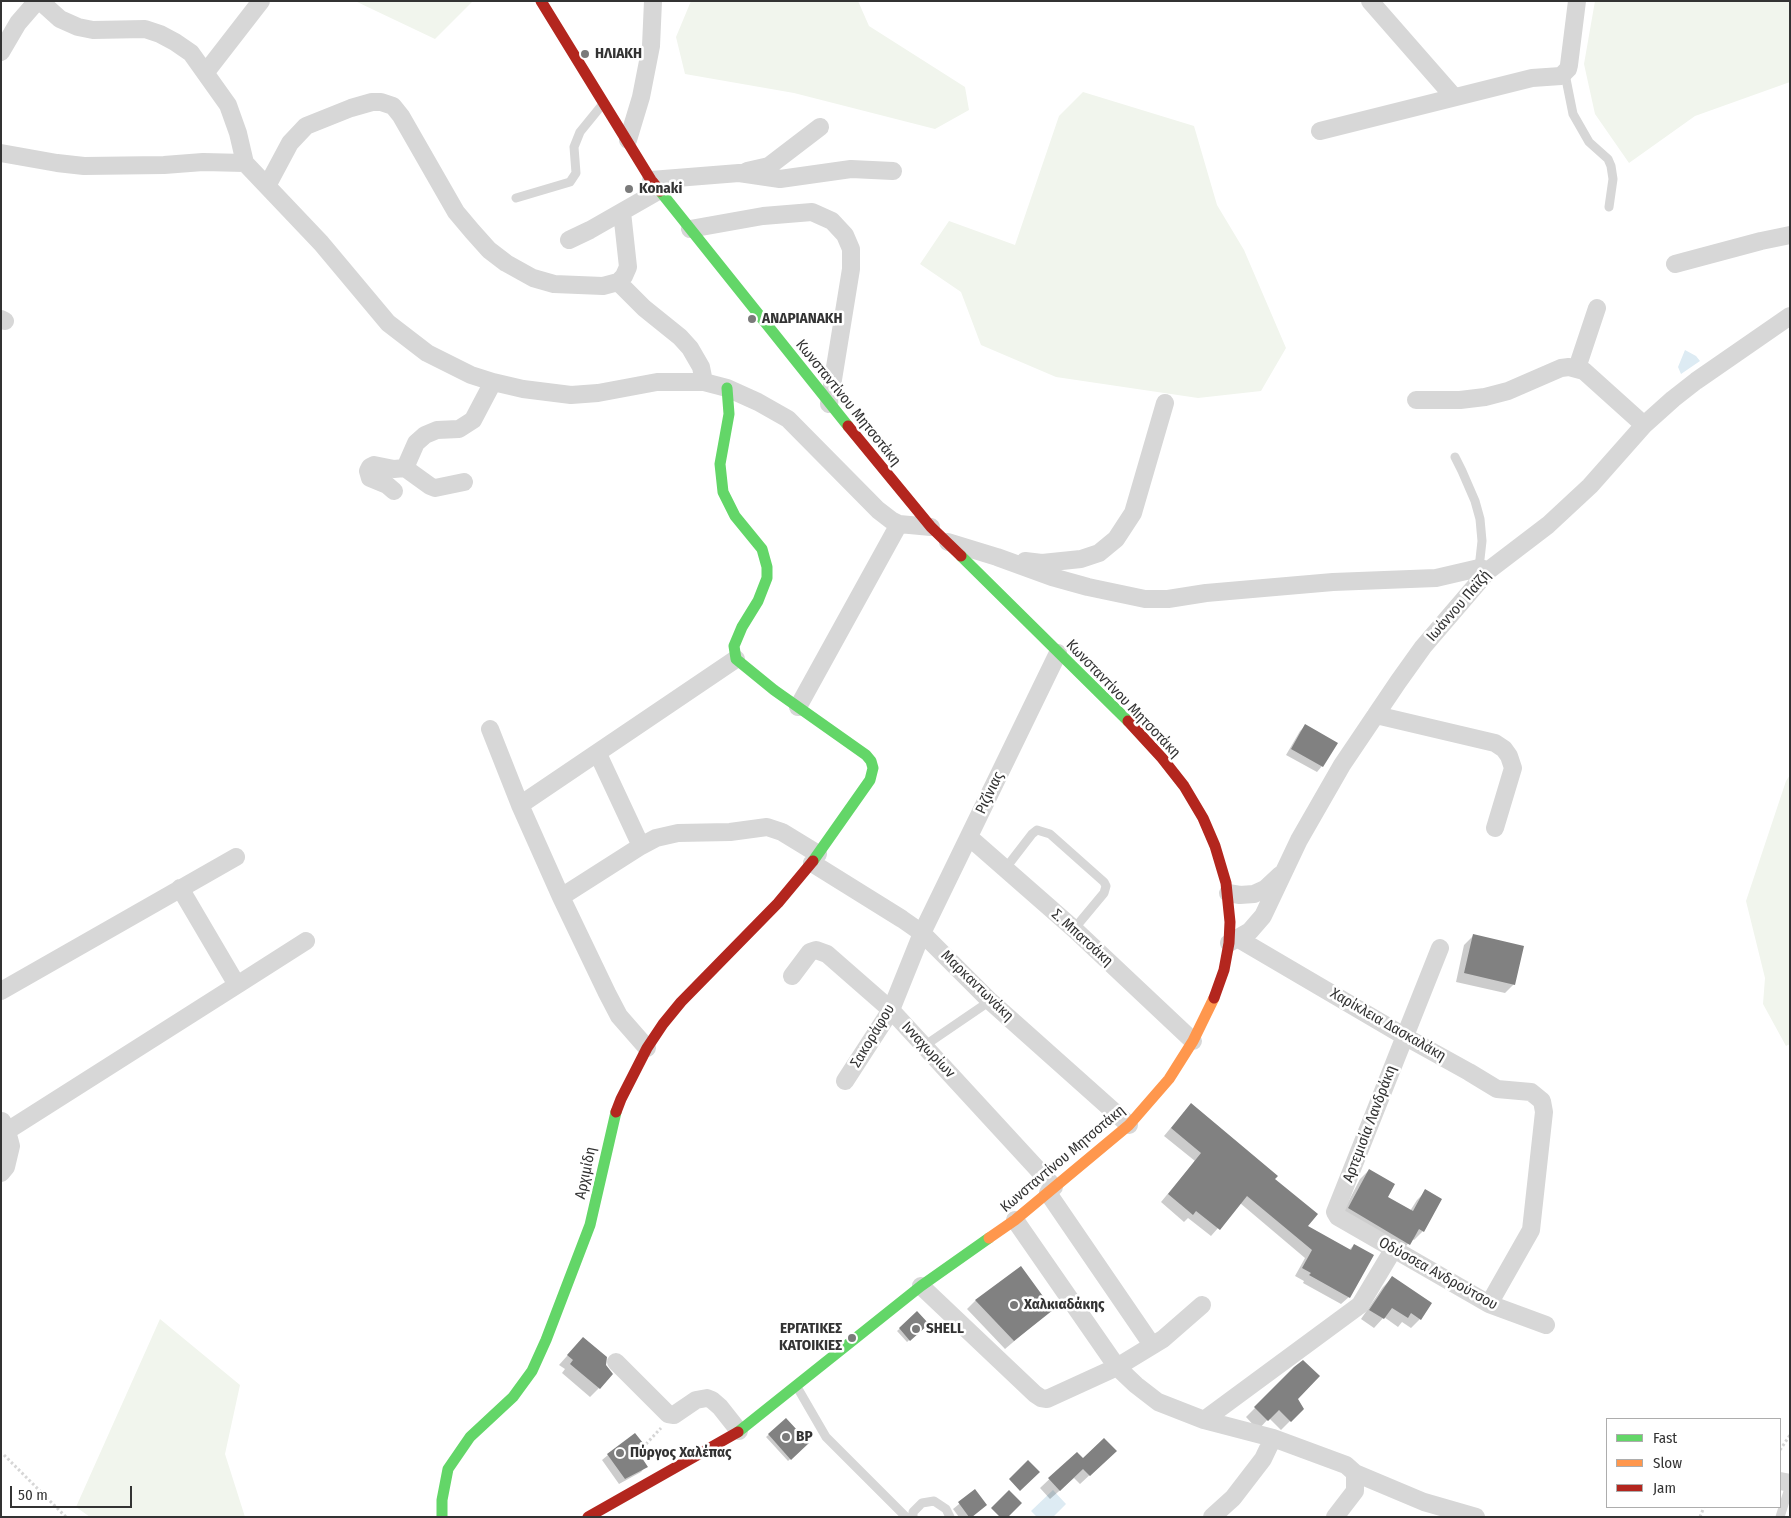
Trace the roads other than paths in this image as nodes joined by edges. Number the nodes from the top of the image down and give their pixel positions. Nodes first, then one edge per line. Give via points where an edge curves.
1 (39, 1) edge
2 (261, 1) edge
3 (540, 1) edge
4 (653, 1) edge
5 (1370, 1) edge
6 (1577, 1) edge
7 (1, 52) edge
8 (206, 72) junction
9 (1564, 74) junction
10 (1454, 98) junction
11 (604, 102) junction
12 (820, 127) dead end
13 (1320, 131) dead end
14 (628, 140) junction
15 (1, 153) edge
16 (245, 163) junction
17 (893, 171) dead end
18 (739, 173) junction
19 (656, 185) junction
20 (267, 186) junction
21 (516, 198) dead end
22 (1608, 207) dead end
23 (622, 212) junction
24 (690, 229) junction
25 (1790, 236) edge
26 (569, 240) dead end
27 (1675, 264) dead end
28 (618, 282) junction
29 (1597, 308) dead end
30 (1790, 316) edge
31 (1577, 368) junction
32 (493, 382) junction
33 (704, 382) junction
34 (727, 388) junction
35 (1416, 400) dead end
36 (1165, 403) dead end
37 (829, 404) junction
38 (1644, 425) junction
39 (1455, 457) dead end
40 (405, 468) junction
41 (464, 482) dead end
42 (394, 491) dead end
43 (899, 524) junction
44 (931, 527) junction
45 (946, 541) junction
46 (997, 557) junction
47 (1484, 569) junction
48 (1058, 653) junction
49 (736, 660) junction
50 (798, 707) junction
51 (1376, 715) junction
52 (490, 729) dead end
53 (598, 754) junction
54 (520, 804) junction
55 (1495, 828) dead end
56 (969, 837) junction
57 (641, 846) junction
58 (236, 857) dead end
59 (815, 858) junction
60 (1005, 869) junction
61 (1284, 871) junction
62 (180, 888) junction
63 (1228, 893) junction
64 (1254, 894) junction
65 (561, 897) junction
66 (1267, 910) junction
67 (1074, 930) junction
68 (922, 933) junction
69 (306, 941) dead end
70 (1233, 941) junction
71 (1440, 948) dead end
72 (792, 976) dead end
73 (237, 985) junction
74 (1, 991) edge
75 (990, 1001) junction
76 (891, 1010) junction
77 (1404, 1036) junction
78 (1193, 1041) junction
79 (924, 1046) junction
80 (648, 1048) junction
81 (845, 1081) dead end
82 (4, 1126) edge
83 (1129, 1126) junction
84 (1, 1173) edge
85 (1051, 1190) junction
86 (1335, 1212) joint
87 (1015, 1220) junction
88 (1392, 1250) junction
89 (922, 1286) junction
90 (1489, 1304) junction
91 (1202, 1305) dead end
92 (1546, 1326) dead end
93 (1152, 1345) junction
94 (616, 1362) dead end
95 (1117, 1367) junction
96 (797, 1387) junction
97 (1204, 1420) junction
98 (739, 1431) junction
99 (1274, 1438) junction
100 (1355, 1473) junction
101 (1790, 1484) edge
102 (442, 1517) edge
103 (588, 1517) edge
104 (906, 1517) edge
105 (913, 1517) edge
106 (950, 1517) edge
107 (1212, 1517) edge
108 (1336, 1517) edge
109 (1476, 1517) edge
110 (1780, 1517) edge

1 - 7 street via 18,23
1 - 8 street via 60,19 78,27 93,30 145,29 160,34 191,54
2 - 8 street
3 - 11 main road, Κωνσταντίνου Μητσοτάκη
4 - 14 street via 651,46
5 - 10 street
6 - 9 street via 1570,65
8 - 16 street via 228,104
9 - 10 street via 1532,78
9 - 22 lane via 1573,114 1589,142 1608,159 1611,166 1613,179
10 - 13 street
11 - 14 main road, Κωνσταντίνου Μητσοτάκη
11 - 21 lane via 580,132 574,147 576,173 570,182
12 - 18 street via 769,166
14 - 19 main road, Κωνσταντίνου Μητσοτάκη
15 - 16 street via 84,166
16 - 20 street
17 - 18 street via 850,168 780,179
18 - 19 street
19 - 23 street
19 - 24 main road, Κωνσταντίνου Μητσοτάκη
20 - 28 street via 290,143 306,126 351,108 381,102 393,106 401,116 456,212 489,250 506,263 533,278 554,284 603,286
20 - 32 street via 321,243 388,323 427,353
23 - 26 street
23 - 28 street via 628,267
24 - 37 main road, Κωνσταντίνου Μητσοτάκη
24 - 37 street via 763,216 812,212 832,220 845,235 851,249 850,269
25 - 27 street
28 - 33 street via 690,348 701,367
29 - 31 street
30 - 38 street, Ιωάννου Παϊζή via 1696,381
31 - 35 street via 1561,368 1486,397
31 - 38 street
32 - 33 street via 571,395 657,382
32 - 40 street via 473,420 459,429 437,430 425,435 416,443
33 - 34 street
34 - 43 street via 788,419 878,510
34 - 49 main road via 729,414 720,464 723,492 735,516 762,549 767,568 761,593 734,646
36 - 46 street via 1133,513 1116,539 1100,553 1081,559 1042,563
37 - 44 main road, Κωνσταντίνου Μητσοτάκη
38 - 47 street, Ιωάννου Παϊζή via 1590,486 1541,530
39 - 47 lane via 1480,519
40 - 41 street via 435,488
40 - 42 street via 374,465 368,471 370,478
43 - 44 street
43 - 50 street
44 - 45 main road, Κωνσταντίνου Μητσοτάκη
45 - 46 street
45 - 48 main road, Κωνσταντίνου Μητσοτάκη
46 - 47 street via 1052,577 1145,599 1333,582 1436,578
47 - 51 street, Ιωάννου Παϊζή via 1423,646
48 - 56 street, Ριζίνιας
48 - 63 main road, Κωνσταντίνου Μητσοτάκη via 1107,699 1184,786 1215,846
49 - 50 main road, Αρχιμίδη
49 - 53 street
50 - 59 main road, Αρχιμίδη via 866,755 873,768 870,780
51 - 55 street via 1496,743 1504,749 1513,768
51 - 61 street, Ιωάννου Παϊζή via 1324,795
52 - 54 street
53 - 54 street
53 - 57 street
54 - 65 street
56 - 60 street, Σ. Μπατσάκη
56 - 68 street, Ριζίνιας
57 - 59 street, Μαρκαντωνάκη via 656,838 678,833 767,827 782,832
57 - 65 street, Μαρκαντωνάκη
58 - 62 street
59 - 68 street, Μαρκαντωνάκη
59 - 80 main road, Αρχιμίδη via 778,903 681,1002
60 - 67 street, Σ. Μπατσάκη
60 - 67 lane via 1036,830 1050,834 1106,886
61 - 64 street via 1266,888
61 - 66 street, Ιωάννου Παϊζή
62 - 73 street
62 - 74 street
63 - 64 street
63 - 70 main road, Κωνσταντίνου Μητσοτάκη
64 - 66 street
65 - 80 street via 619,1016
66 - 70 street, Ιωάννου Παϊζή via 1258,923
67 - 78 street, Σ. Μπατσάκη
68 - 75 street, Μαρκαντωνάκη
68 - 76 street, Σακοράφου
69 - 73 street
70 - 77 street, Χαρίκλεια Δασκαλάκη
70 - 78 main road, Κωνσταντίνου Μητσοτάκη via 1213,1000
71 - 77 street, Αρτεμισία Λανδράκη
72 - 76 street, Ινναχωρίων via 810,952 816,950 827,954
73 - 82 street
75 - 79 lane
75 - 83 street, Μαρκαντωνάκη
76 - 79 street, Ινναχωρίων
76 - 81 street, Σακοράφου
77 - 86 street, Αρτεμισία Λανδράκη
77 - 90 street, Χαρίκλεια Δασκαλάκη via 1496,1089 1531,1092 1542,1101 1544,1112 1530,1230
78 - 83 main road, Κωνσταντίνου Μητσοτάκη via 1169,1079
79 - 85 street, Ινναχωρίων
80 - 102 main road, Αρχιμίδη via 614,1118 590,1225 546,1340 532,1371 513,1397 470,1437 448,1469
82 - 84 street via 11,1146 6,1167
83 - 85 main road, Κωνσταντίνου Μητσοτάκη
85 - 87 main road, Κωνσταντίνου Μητσοτάκη
85 - 93 street, Ινναχωρίων
86 - 88 street, Οδύσσεα Ανδρούτσου
87 - 89 main road, Κωνσταντίνου Μητσοτάκη
87 - 95 street
88 - 90 street, Οδύσσεα Ανδρούτσου
88 - 97 street via 1360,1305
89 - 95 street via 1041,1398 1046,1399
89 - 96 main road, Κωνσταντίνου Μητσοτάκη
90 - 92 street, Οδύσσεα Ανδρούτσου
91 - 93 street
93 - 95 street
94 - 98 street via 668,1414 674,1415 696,1400 707,1398 720,1406
95 - 97 street via 1158,1402
96 - 98 main road, Κωνσταντίνου Μητσοτάκη
96 - 104 lane via 826,1437
97 - 99 street
98 - 103 main road, Κωνσταντίνου Μητσοτάκη
99 - 100 street via 1346,1465
99 - 107 street via 1263,1459
100 - 108 street via 1354,1491
100 - 109 street via 1424,1502
101 - 110 lane
105 - 106 lane via 913,1512 922,1502 934,1501 946,1508

